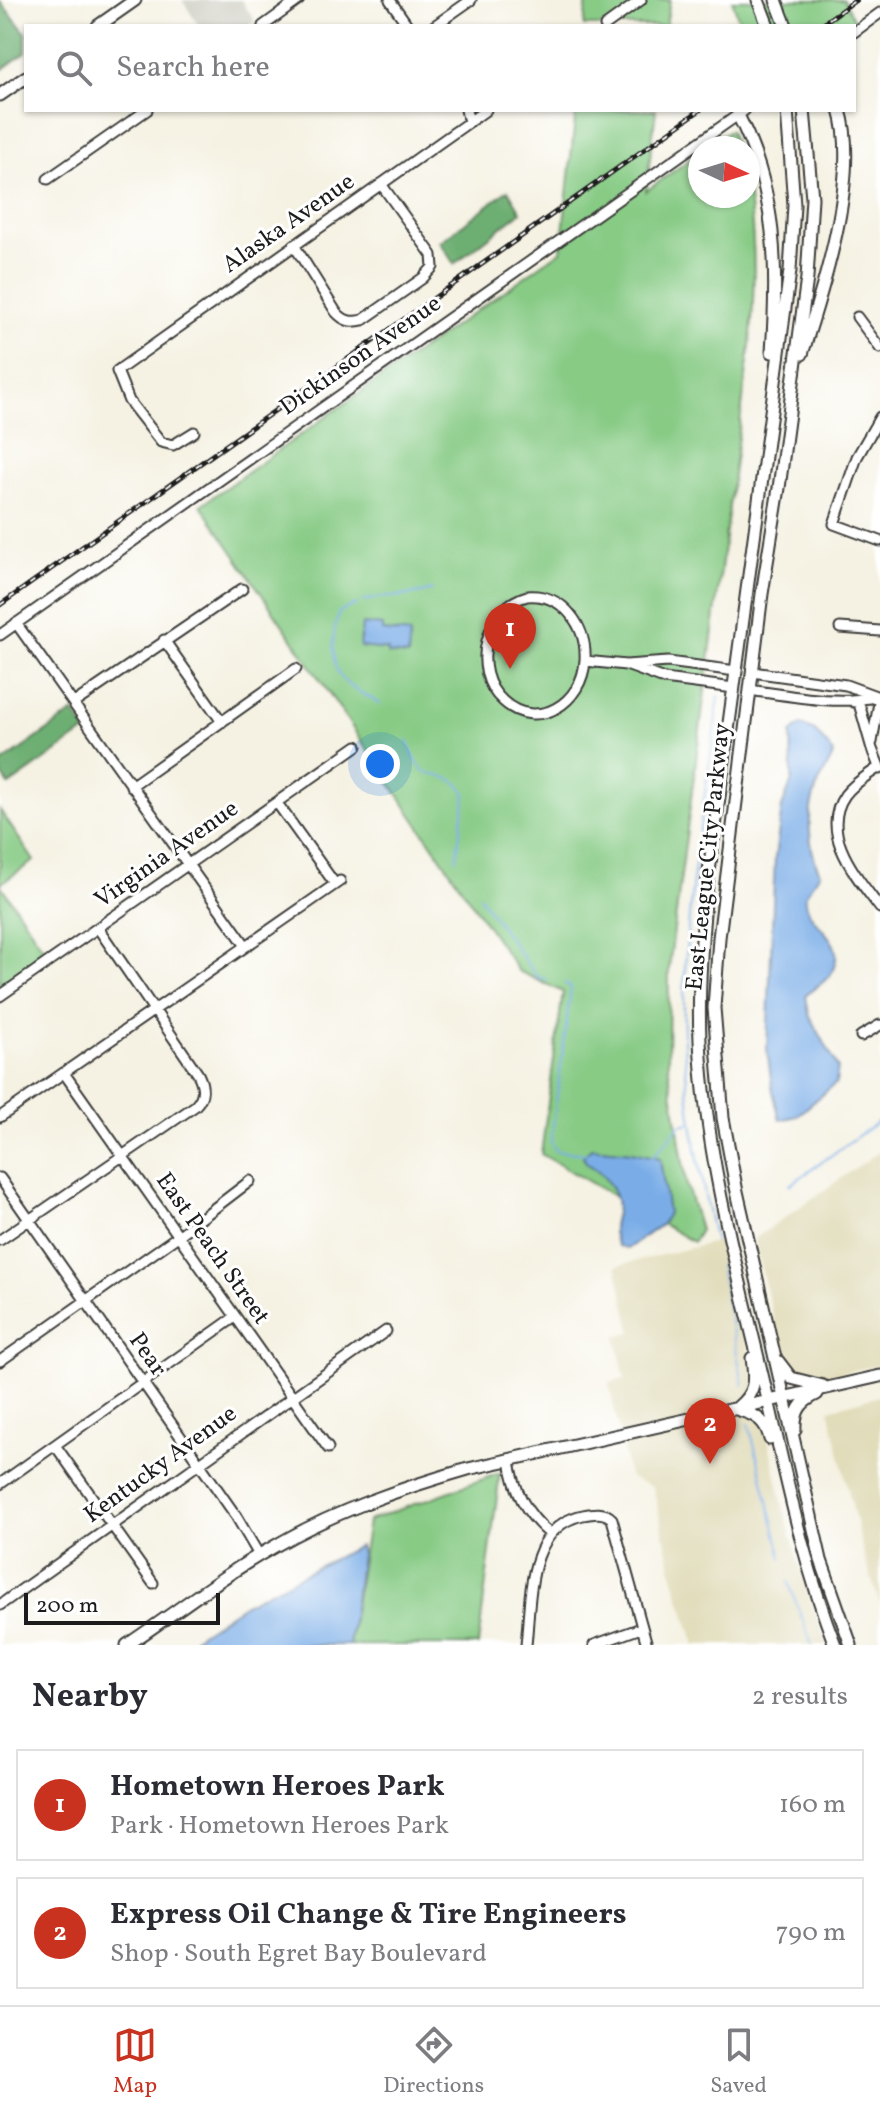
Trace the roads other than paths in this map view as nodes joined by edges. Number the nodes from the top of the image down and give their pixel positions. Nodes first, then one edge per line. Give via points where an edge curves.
1 (299, 0) edge
2 (390, 0) edge
3 (471, 0) edge
4 (641, 0) edge
5 (758, 0) edge
6 (776, 0) edge
7 (127, 2) edge
8 (880, 13) edge
9 (100, 24) edge
10 (266, 24) edge
11 (407, 24) edge
12 (437, 24) edge
13 (608, 24) edge
14 (767, 24) edge
15 (785, 24) edge
16 (856, 31) edge
17 (24, 78) edge
18 (0, 95) edge
19 (144, 112) edge
20 (466, 112) edge
21 (483, 112) edge
22 (741, 112) edge
23 (787, 112) edge
24 (805, 112) edge
25 (841, 112) edge
26 (469, 122) junction
27 (48, 179) dead end
28 (381, 184) junction
29 (294, 245) junction
30 (857, 317) dead end
31 (880, 348) edge
32 (793, 381) junction
33 (880, 417) edge
34 (194, 432) dead end
35 (760, 497) junction
36 (880, 541) edge
37 (242, 589) dead end
38 (16, 623) junction
39 (840, 628) dead end
40 (880, 631) edge
41 (0, 635) edge
42 (164, 640) junction
43 (585, 661) junction
44 (626, 665) junction
45 (688, 665) junction
46 (296, 669) dead end
47 (736, 671) junction
48 (752, 672) junction
49 (686, 681) junction
50 (734, 688) junction
51 (750, 690) junction
52 (879, 696) edge
53 (858, 700) junction
54 (74, 703) junction
55 (222, 722) junction
56 (357, 746) dead end
57 (872, 749) junction
58 (879, 768) edge
59 (131, 786) junction
60 (277, 803) junction
61 (188, 865) junction
62 (880, 908) edge
63 (98, 928) junction
64 (246, 946) junction
65 (0, 996) edge
66 (154, 1011) junction
67 (880, 1025) edge
68 (861, 1036) dead end
69 (64, 1073) junction
70 (0, 1117) edge
71 (122, 1155) junction
72 (0, 1178) edge
73 (250, 1181) dead end
74 (29, 1219) junction
75 (178, 1236) junction
76 (0, 1240) edge
77 (85, 1301) junction
78 (235, 1317) junction
79 (750, 1321) junction
80 (386, 1331) dead end
81 (773, 1352) junction
82 (0, 1361) edge
83 (880, 1376) edge
84 (142, 1383) junction
85 (831, 1387) junction
86 (291, 1396) junction
87 (784, 1398) junction
88 (769, 1401) junction
89 (734, 1409) junction
90 (55, 1445) junction
91 (328, 1448) dead end
92 (796, 1455) junction
93 (510, 1460) junction
94 (198, 1463) junction
95 (0, 1484) edge
96 (792, 1510) junction
97 (112, 1525) junction
98 (550, 1534) junction
99 (259, 1555) junction
100 (153, 1583) dead end
101 (0, 1605) edge
102 (641, 1628) junction
103 (127, 1645) edge
104 (526, 1645) edge
105 (594, 1645) edge
106 (647, 1645) edge
107 (835, 1645) edge
108 (851, 1645) edge

1 - 10 street
2 - 11 street
3 - 12 street
4 - 13 street
5 - 14 main road
6 - 15 main road
7 - 9 main road
8 - 16 street
17 - 18 main road
19 - 27 street
20 - 26 street
21 - 26 street, Alaska Avenue
22 - 35 main road via 763,176 774,242 774,317
22 - 38 street, Dickinson Avenue
23 - 35 main road, East League City Parkway via 794,205 790,271
24 - 32 main road, East League City Parkway via 812,198
25 - 32 main road via 847,169 814,317
26 - 28 street, Alaska Avenue
28 - 29 street, Alaska Avenue
28 - 29 street via 432,255 433,267 423,278 353,322 342,319
29 - 34 street, Alaska Avenue via 117,371 129,401 161,442 173,445
30 - 31 street
32 - 48 main road, East League City Parkway
33 - 36 street via 857,457 834,524
35 - 47 main road, East League City Parkway
37 - 42 street
38 - 41 street, Dickinson Avenue
38 - 54 street
39 - 40 street
42 - 54 street
42 - 55 street
43 - 43 street via 574,618 558,601 542,596 509,602 495,619 486,644 495,694 532,715 566,701
43 - 44 street
44 - 45 street
44 - 49 street via 654,677
45 - 47 street
45 - 49 street
46 - 55 street
47 - 48 main road
47 - 50 main road, East League City Parkway
48 - 51 main road, East League City Parkway
48 - 52 street via 846,685
49 - 50 street
50 - 51 main road
50 - 79 main road, East League City Parkway via 704,915 700,1040 713,1149
51 - 53 street
51 - 81 main road, East League City Parkway via 714,1008 729,1153
52 - 53 street
52 - 57 street
53 - 57 street
54 - 59 street
55 - 59 street
56 - 60 street, Virginia Avenue
57 - 58 street
58 - 62 street via 845,795 837,834 843,854
59 - 61 street
60 - 61 street, Virginia Avenue
60 - 64 street via 337,883
61 - 63 street, Virginia Avenue
61 - 64 street
63 - 65 street, Virginia Avenue
63 - 66 street
64 - 66 street
66 - 69 street
66 - 71 street via 203,1089 198,1103
67 - 68 street
69 - 70 street
69 - 71 street, East Peach Street
71 - 74 street
71 - 75 street, East Peach Street
72 - 74 street, Pear
73 - 75 street
74 - 76 street
74 - 77 street, Pear
75 - 77 street
75 - 78 street, East Peach Street
77 - 82 street
77 - 84 street, Pear
78 - 84 street
78 - 86 street, East Peach Street
79 - 88 main road, East League City Parkway
79 - 89 main road via 755,1385
80 - 86 street, Kentucky Avenue
81 - 85 main road via 791,1378
81 - 87 main road, East League City Parkway
83 - 85 main road
84 - 90 street
84 - 94 street, Pear
85 - 87 main road
85 - 92 main road via 797,1410
86 - 91 street, East Peach Street
86 - 94 street, Kentucky Avenue
87 - 88 main road
87 - 92 main road, East League City Parkway
88 - 89 main road
88 - 96 main road, East League City Parkway
89 - 93 main road
89 - 96 main road via 755,1415 767,1428
90 - 95 street
90 - 97 street
92 - 108 main road, East League City Parkway via 824,1569
93 - 98 street via 526,1509
93 - 99 main road via 371,1501
94 - 97 street, Kentucky Avenue
94 - 99 street, Pear
96 - 107 main road, East League City Parkway
97 - 100 street
97 - 101 street, Kentucky Avenue
98 - 102 street via 565,1521 588,1514 603,1513 612,1519
98 - 104 street via 534,1572
99 - 103 main road
102 - 105 street
102 - 106 street

